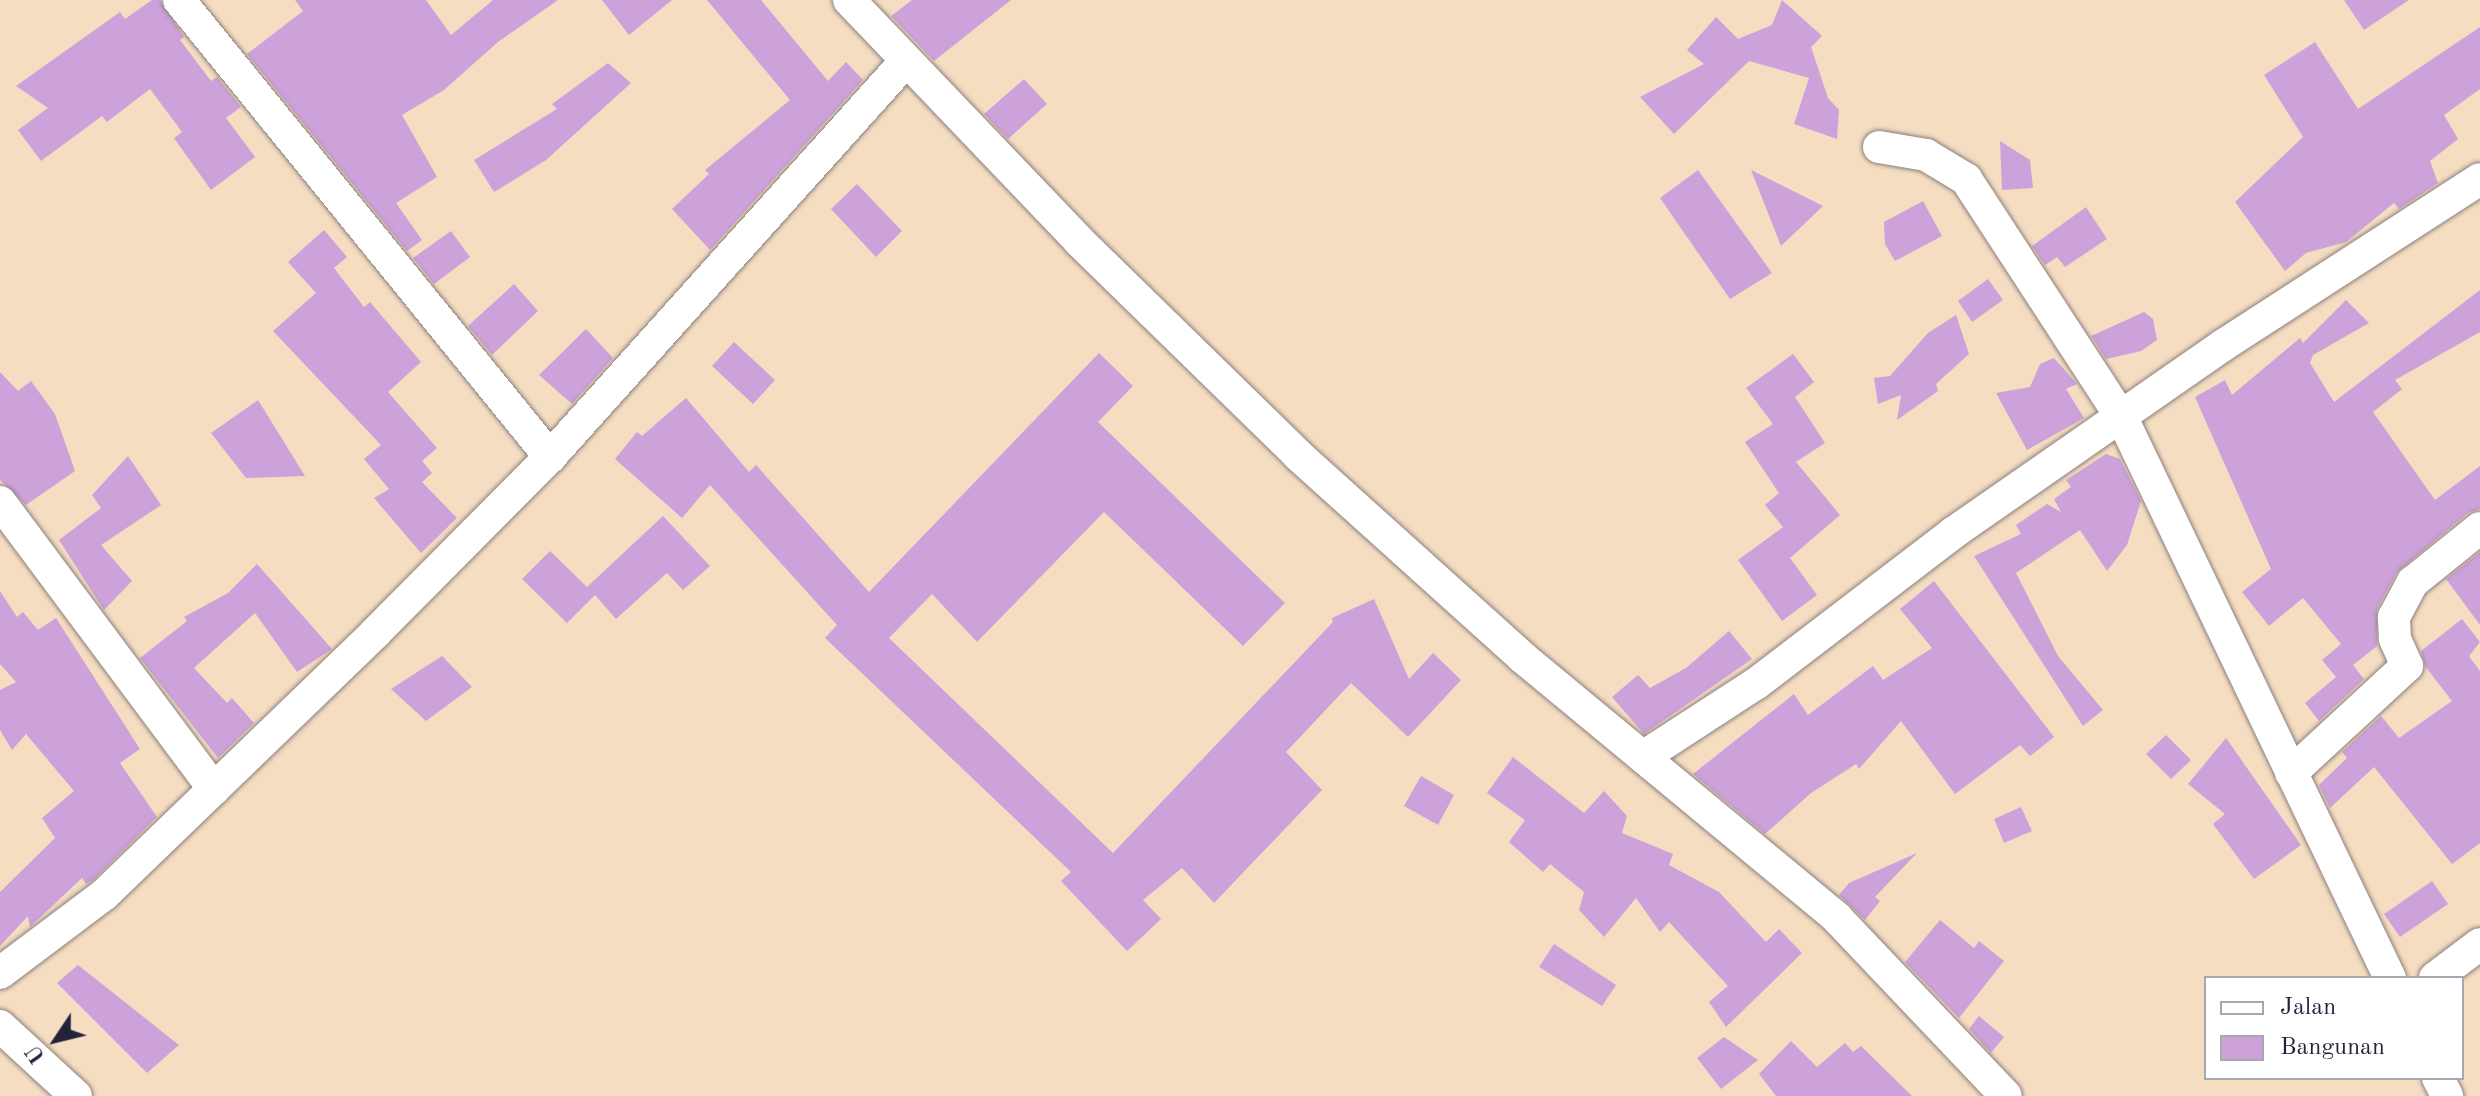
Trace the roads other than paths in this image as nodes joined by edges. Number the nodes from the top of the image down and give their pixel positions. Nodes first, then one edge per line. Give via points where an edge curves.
1 (179, 0) edge
2 (849, 0) edge
3 (904, 63) junction
4 (1879, 147) dead end
5 (2480, 179) edge
6 (2122, 418) junction
7 (550, 457) junction
8 (0, 502) edge
9 (2480, 528) edge
10 (1643, 757) junction
11 (2291, 773) junction
12 (214, 789) junction
13 (2480, 944) edge
14 (0, 973) edge
15 (2389, 976) edge
16 (2438, 976) edge
17 (0, 1026) edge
18 (76, 1096) edge
19 (2006, 1096) edge

1 - 7 street
2 - 3 street
3 - 7 street
3 - 10 street via 1309,466
4 - 6 street via 1926,155 1966,179
5 - 6 street via 2333,271
6 - 10 street via 1953,533 1757,683
6 - 11 street
7 - 12 street
8 - 12 street
9 - 11 street via 2413,582 2394,617 2395,639 2407,666
10 - 19 street via 1837,918
11 - 15 street
12 - 14 street via 105,894
13 - 16 street
17 - 18 street

